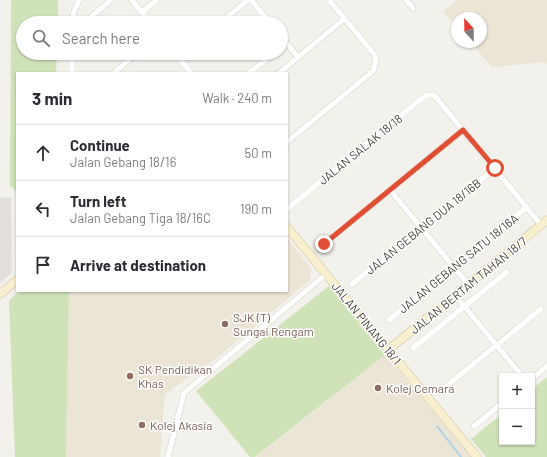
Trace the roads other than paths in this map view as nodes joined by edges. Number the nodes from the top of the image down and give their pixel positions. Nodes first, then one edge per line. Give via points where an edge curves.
1 (79, 0) edge
2 (111, 0) edge
3 (132, 0) edge
4 (157, 0) edge
5 (248, 0) edge
6 (252, 0) edge
7 (329, 0) edge
8 (406, 0) edge
9 (413, 8) dead end
10 (142, 12) junction
11 (73, 16) edge
12 (92, 16) edge
13 (145, 16) edge
14 (229, 16) edge
15 (265, 16) edge
16 (344, 19) junction
17 (288, 45) edge
18 (298, 57) junction
19 (72, 60) edge
20 (129, 60) edge
21 (180, 60) edge
22 (265, 60) edge
23 (72, 72) edge
24 (115, 72) edge
25 (190, 72) edge
26 (250, 72) edge
27 (280, 72) edge
28 (463, 130) junction
29 (288, 141) edge
30 (495, 168) junction
31 (390, 190) junction
32 (527, 207) junction
33 (288, 208) edge
34 (544, 222) edge
35 (288, 228) edge
36 (421, 228) junction
37 (324, 244) dead end
38 (454, 267) junction
39 (507, 272) dead end
40 (326, 274) junction
41 (16, 281) edge
42 (352, 284) dead end
43 (468, 284) junction
44 (0, 294) edge
45 (455, 295) junction
46 (465, 306) junction
47 (541, 309) dead end
48 (389, 320) dead end
49 (497, 345) junction
50 (413, 348) dead end
51 (388, 350) junction
52 (547, 366) edge
53 (520, 373) edge
54 (535, 376) edge
55 (439, 392) dead end
56 (499, 405) edge
57 (474, 426) dead end
58 (168, 457) edge
59 (477, 457) edge

1 - 11 street
2 - 12 street
3 - 10 street
4 - 10 street
5 - 14 street
6 - 15 street
7 - 16 street
8 - 9 street
10 - 13 street
16 - 18 street
16 - 29 street via 374,54 376,59 373,71
17 - 18 street
18 - 27 street
19 - 23 street
20 - 24 street
21 - 25 street
22 - 26 street
28 - 30 street
28 - 31 street
28 - 33 street, JALAN SALAK 18/18 via 434,94 426,95
30 - 32 street
30 - 36 street, JALAN GEBANG DUA 18/16B
31 - 36 street
31 - 37 street
32 - 34 street
32 - 38 street, JALAN GEBANG SATU 18/16A
34 - 43 street, JALAN BERTAM TAHAN 18/7
35 - 40 street, JALAN PINANG 18/1
36 - 38 street
36 - 42 street, JALAN GEBANG DUA 18/16B
38 - 43 street
38 - 48 street, JALAN GEBANG SATU 18/16A
39 - 46 street
40 - 51 street, JALAN PINANG 18/1
40 - 58 street via 187,390 182,398
41 - 44 street
43 - 45 street, JALAN BERTAM TAHAN 18/7
45 - 46 street
45 - 51 street, JALAN BERTAM TAHAN 18/7
46 - 49 street
46 - 50 street
47 - 49 street
49 - 53 street
49 - 55 street
51 - 59 street, JALAN PINANG 18/1
52 - 54 street
56 - 57 street

